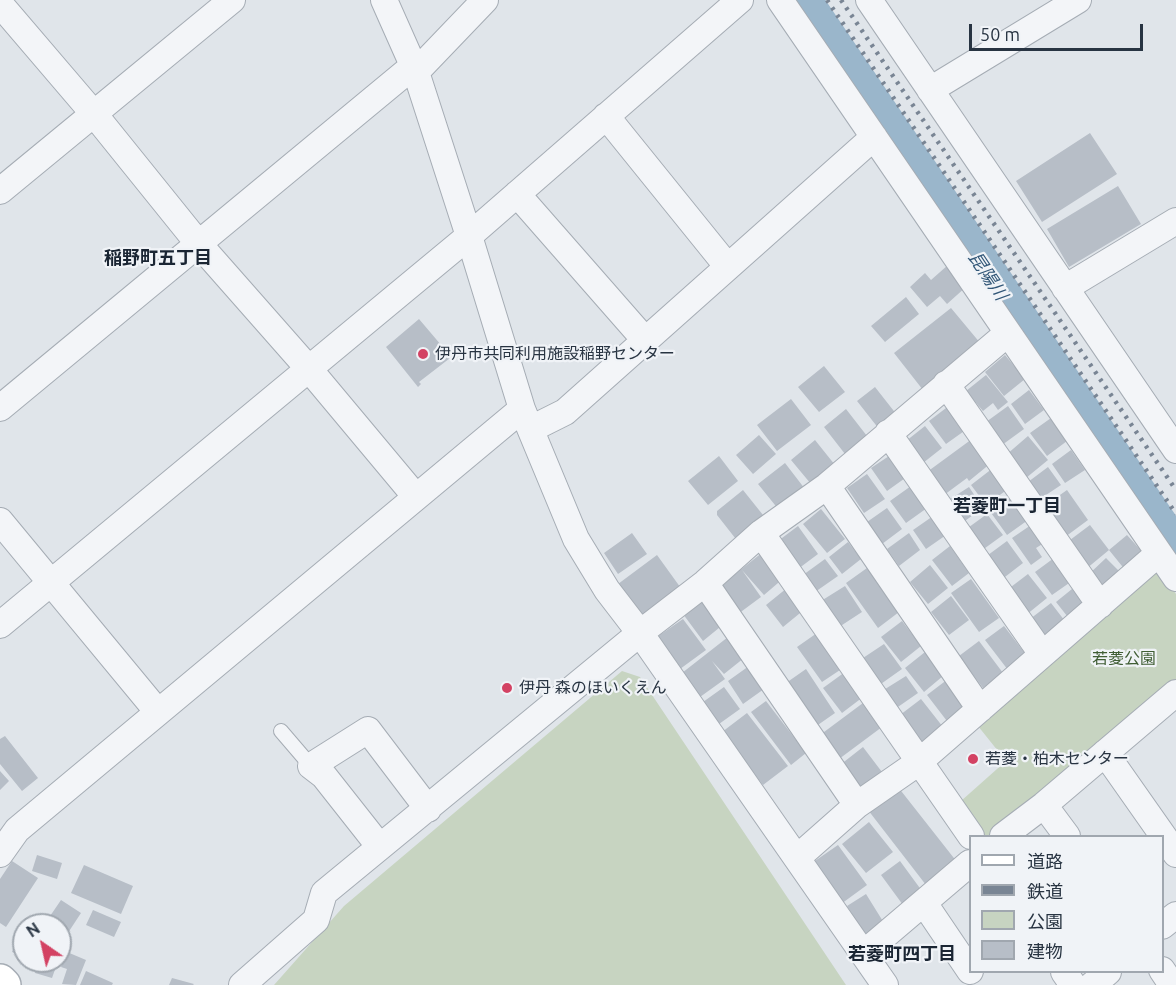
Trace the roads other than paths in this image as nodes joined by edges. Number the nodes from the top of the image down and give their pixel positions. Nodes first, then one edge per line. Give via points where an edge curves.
1 (232, 0) edge
2 (384, 0) edge
3 (485, 0) edge
4 (740, 0) edge
5 (780, 0) edge
6 (869, 0) edge
7 (0, 4) edge
8 (1063, 4) edge
9 (416, 72) junction
10 (930, 90) junction
11 (94, 114) junction
12 (606, 116) junction
13 (874, 137) junction
14 (0, 191) edge
15 (517, 194) junction
16 (1176, 221) edge
17 (469, 236) junction
18 (198, 243) junction
19 (728, 267) junction
20 (1065, 288) junction
21 (1008, 333) junction
22 (645, 340) junction
23 (309, 369) junction
24 (946, 384) junction
25 (0, 408) edge
26 (526, 419) junction
27 (888, 433) junction
28 (1176, 450) edge
29 (827, 486) junction
30 (416, 497) junction
31 (0, 521) edge
32 (761, 533) junction
33 (1159, 554) junction
34 (1176, 578) edge
35 (51, 582) junction
36 (705, 582) junction
37 (1100, 604) junction
38 (0, 625) edge
39 (640, 633) junction
40 (1042, 654) junction
41 (1173, 703) edge
42 (980, 709) junction
43 (158, 712) junction
44 (280, 731) dead end
45 (1105, 753) junction
46 (919, 762) junction
47 (311, 766) junction
48 (857, 805) junction
49 (1044, 805) junction
50 (428, 809) junction
51 (970, 835) edge
52 (1006, 835) edge
53 (1066, 835) edge
54 (1163, 835) edge
55 (1164, 837) edge
56 (380, 848) junction
57 (1176, 854) edge
58 (0, 855) edge
59 (797, 858) junction
60 (969, 864) edge
61 (924, 903) junction
62 (1176, 915) edge
63 (1164, 924) edge
64 (863, 954) junction
65 (969, 968) edge
66 (1107, 973) edge
67 (0, 981) edge
68 (4, 985) edge
69 (242, 985) edge
70 (885, 985) edge
71 (1092, 985) edge

1 - 11 street
2 - 9 street
3 - 9 street
4 - 12 street
5 - 13 street
6 - 10 street
7 - 11 street
8 - 10 street
9 - 17 street
9 - 18 street via 406,72
10 - 20 street
11 - 14 street
11 - 18 street
12 - 15 street
12 - 19 street
13 - 19 street
13 - 21 street
15 - 17 street
15 - 22 street
16 - 20 street
17 - 23 street
17 - 26 street
18 - 23 street
18 - 25 street
19 - 22 street
20 - 28 street
21 - 24 street
21 - 33 street
22 - 26 street via 565,412
23 - 30 street
23 - 35 street
24 - 27 street
24 - 37 street
26 - 30 street
26 - 39 street via 576,539 607,590
27 - 29 street
27 - 40 street
29 - 32 street
29 - 42 street
30 - 43 street
31 - 35 street
32 - 36 street
32 - 46 street
33 - 34 street
33 - 37 street
35 - 38 street
35 - 43 street
36 - 39 street
36 - 48 street
37 - 40 street
39 - 50 street
39 - 59 street
40 - 42 street
41 - 45 street
42 - 46 street
43 - 58 street via 17,830
44 - 47 lane
45 - 49 street
45 - 54 street
46 - 48 street
46 - 51 street
47 - 50 street via 368,730
47 - 56 street via 324,776
48 - 59 street
49 - 52 street
49 - 53 street
50 - 56 street
55 - 57 street
56 - 69 street via 324,893 316,920
59 - 64 street
60 - 61 street
61 - 64 street
61 - 65 street
62 - 63 street
64 - 70 street
66 - 71 street
67 - 68 main road

